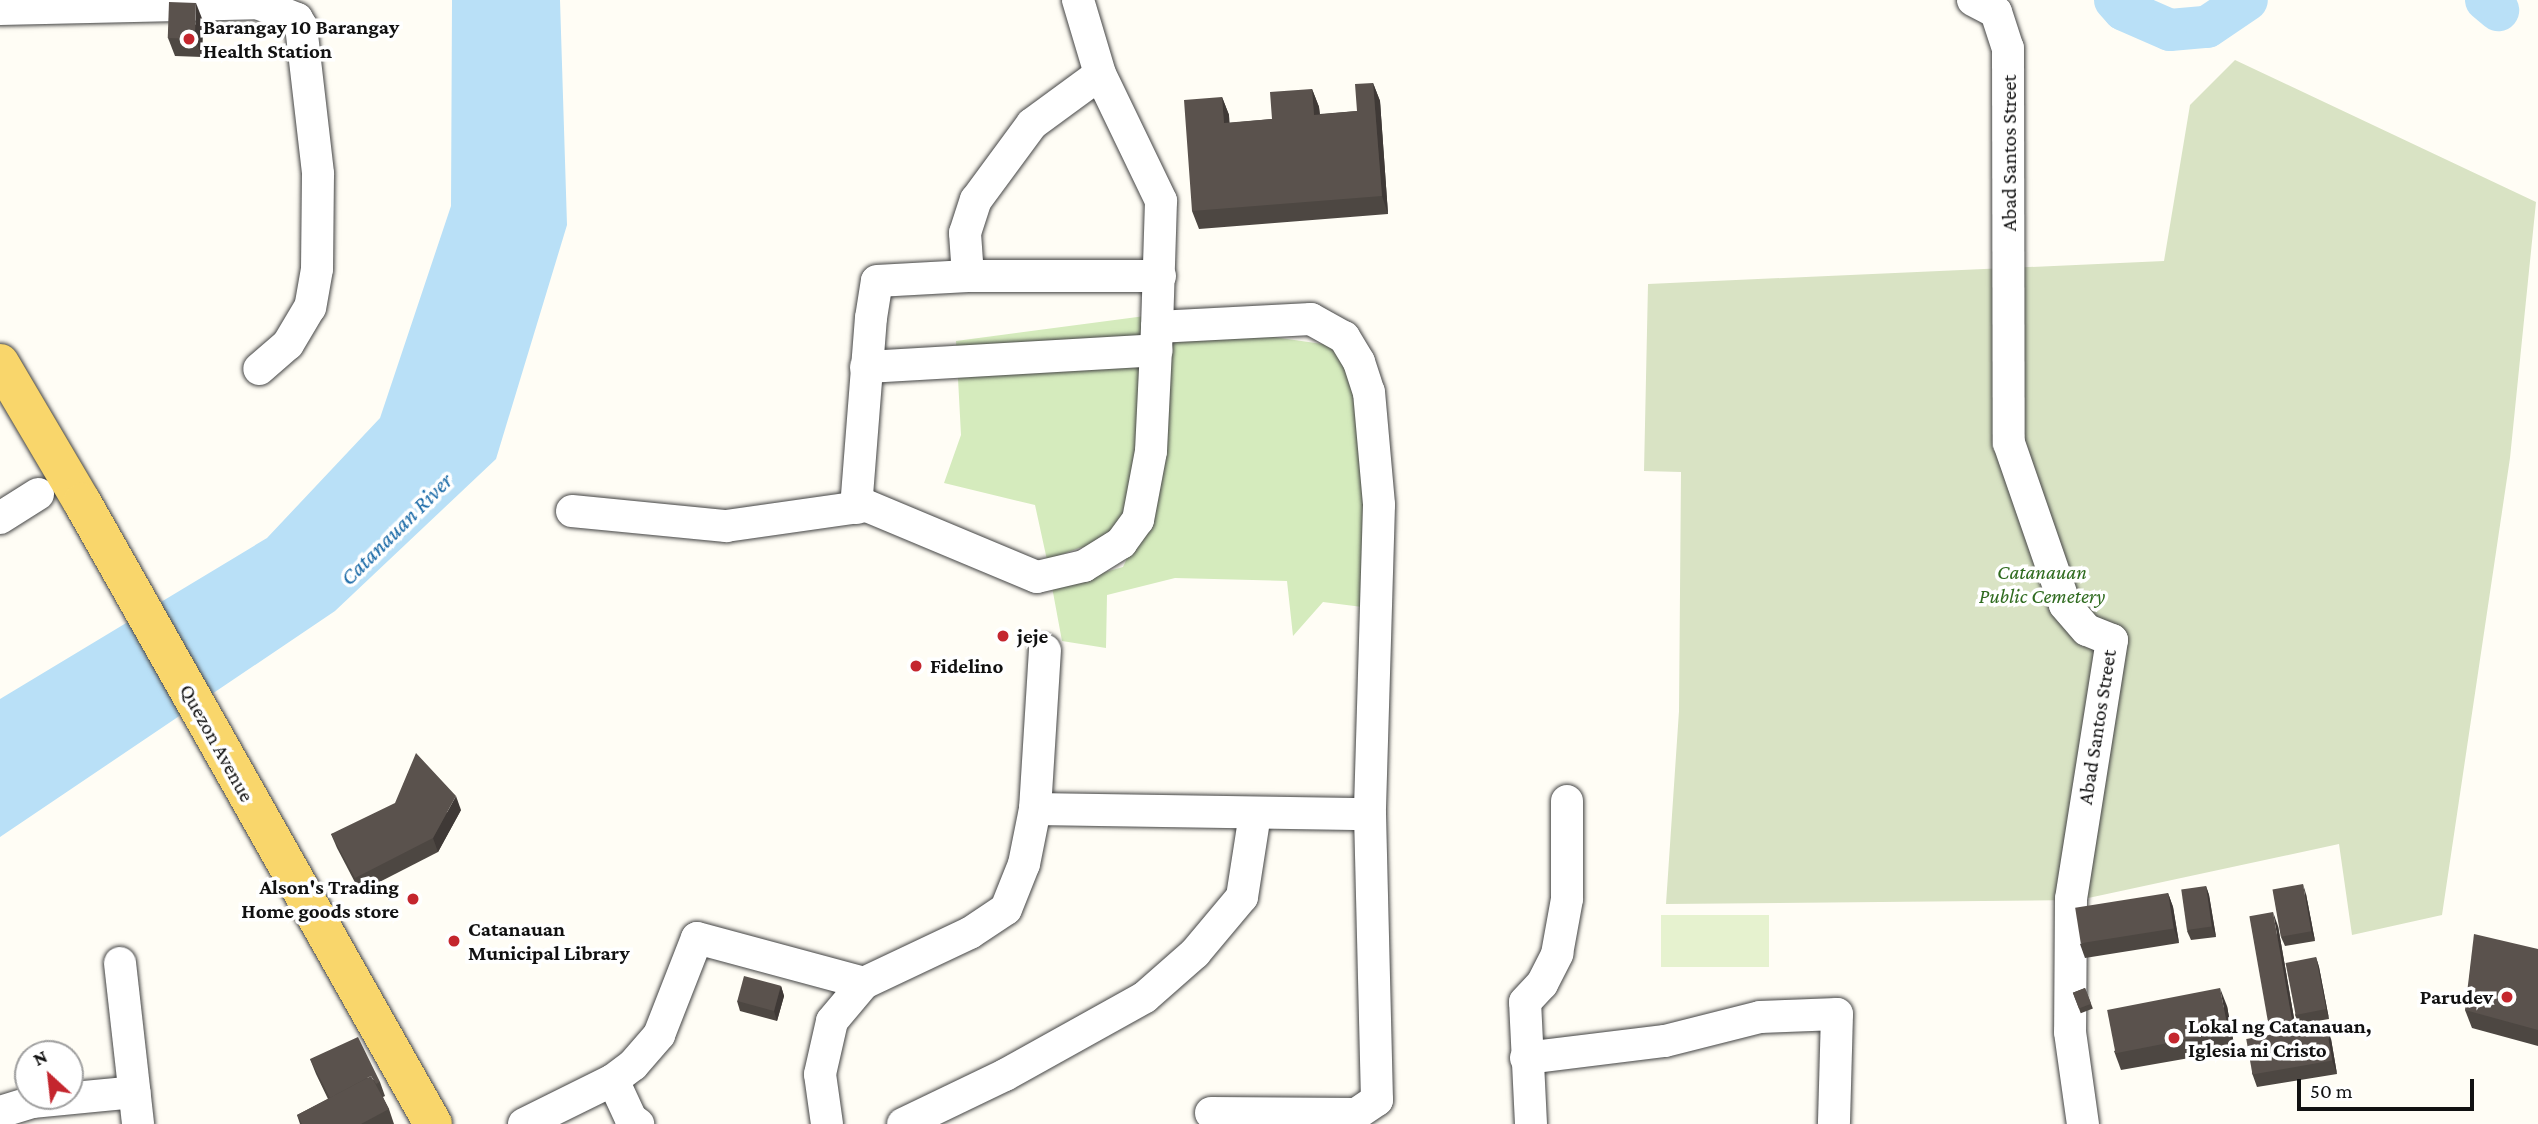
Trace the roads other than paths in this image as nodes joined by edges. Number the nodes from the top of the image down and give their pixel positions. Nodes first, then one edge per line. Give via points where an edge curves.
1 (1078, 0) edge
2 (1973, 0) edge
3 (0, 9) edge
4 (1100, 74) junction
5 (968, 276) junction
6 (1160, 276) junction
7 (1157, 338) junction
8 (0, 363) edge
9 (866, 367) junction
10 (259, 369) dead end
11 (38, 494) dead end
12 (856, 508) junction
13 (572, 511) dead end
14 (0, 518) edge
15 (1045, 650) dead end
16 (1567, 801) dead end
17 (1035, 809) junction
18 (1255, 814) junction
19 (1370, 814) junction
20 (120, 963) dead end
21 (864, 983) junction
22 (1526, 1058) junction
23 (613, 1080) junction
24 (135, 1092) junction
25 (0, 1112) edge
26 (1210, 1113) dead end
27 (138, 1124) edge
28 (433, 1124) edge
29 (524, 1124) edge
30 (638, 1124) edge
31 (827, 1124) edge
32 (903, 1124) edge
33 (1531, 1124) edge
34 (1834, 1124) edge
35 (2083, 1124) edge

1 - 4 street
2 - 35 street, Abad Santos Street via 1996,12 2008,48 2009,443 2065,605 2087,630 2112,640 2071,899 2070,1032
3 - 10 street via 257,3 297,19 318,174 317,269 310,307 288,344
4 - 5 street via 1032,124 976,200 965,233
4 - 6 street via 1161,201
5 - 6 street
5 - 9 street via 877,281
6 - 7 street
7 - 9 street
7 - 12 street via 1151,451 1138,520 1121,543 1084,566 1037,578 867,506
7 - 19 street via 1311,319 1344,337 1359,362 1369,392 1379,505
8 - 28 main road, Quezon Avenue
9 - 12 street
11 - 14 street
12 - 13 street via 726,526
15 - 17 street
16 - 22 street via 1567,899 1557,954 1542,984 1525,1002
17 - 18 street
17 - 21 street via 1024,864 1006,909 970,933
18 - 19 street
18 - 32 street via 1242,897 1195,953 1145,997 1005,1075
19 - 26 street via 1377,1100 1356,1114
20 - 24 street
21 - 23 street via 697,938 659,1035
21 - 31 street via 832,1021 820,1074
22 - 33 street
22 - 34 street via 1665,1041 1760,1017 1837,1014
23 - 29 street
23 - 30 street via 631,1119
24 - 25 street via 32,1102
24 - 27 street

